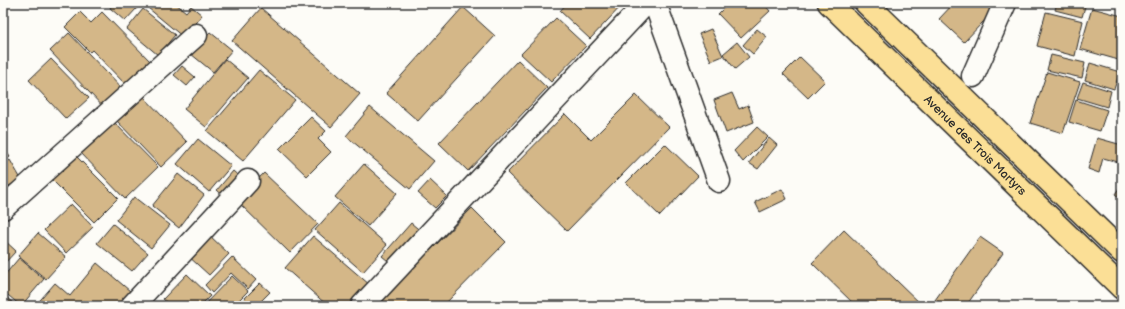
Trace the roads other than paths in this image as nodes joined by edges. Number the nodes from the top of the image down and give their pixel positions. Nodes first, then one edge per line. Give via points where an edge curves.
1 (646, 3) edge
2 (655, 3) edge
3 (829, 3) edge
4 (866, 3) edge
5 (1005, 3) edge
6 (196, 35) dead end
7 (973, 76) dead end
8 (248, 181) dead end
9 (719, 182) dead end
10 (3, 208) edge
11 (1122, 252) edge
12 (1122, 288) edge
13 (132, 306) edge
14 (362, 306) edge

1 - 14 street
2 - 9 street
3 - 12 highway, Avenue des Trois Martyrs
4 - 11 highway, Avenue des Trois Martyrs
5 - 7 street
6 - 10 street
8 - 13 street

